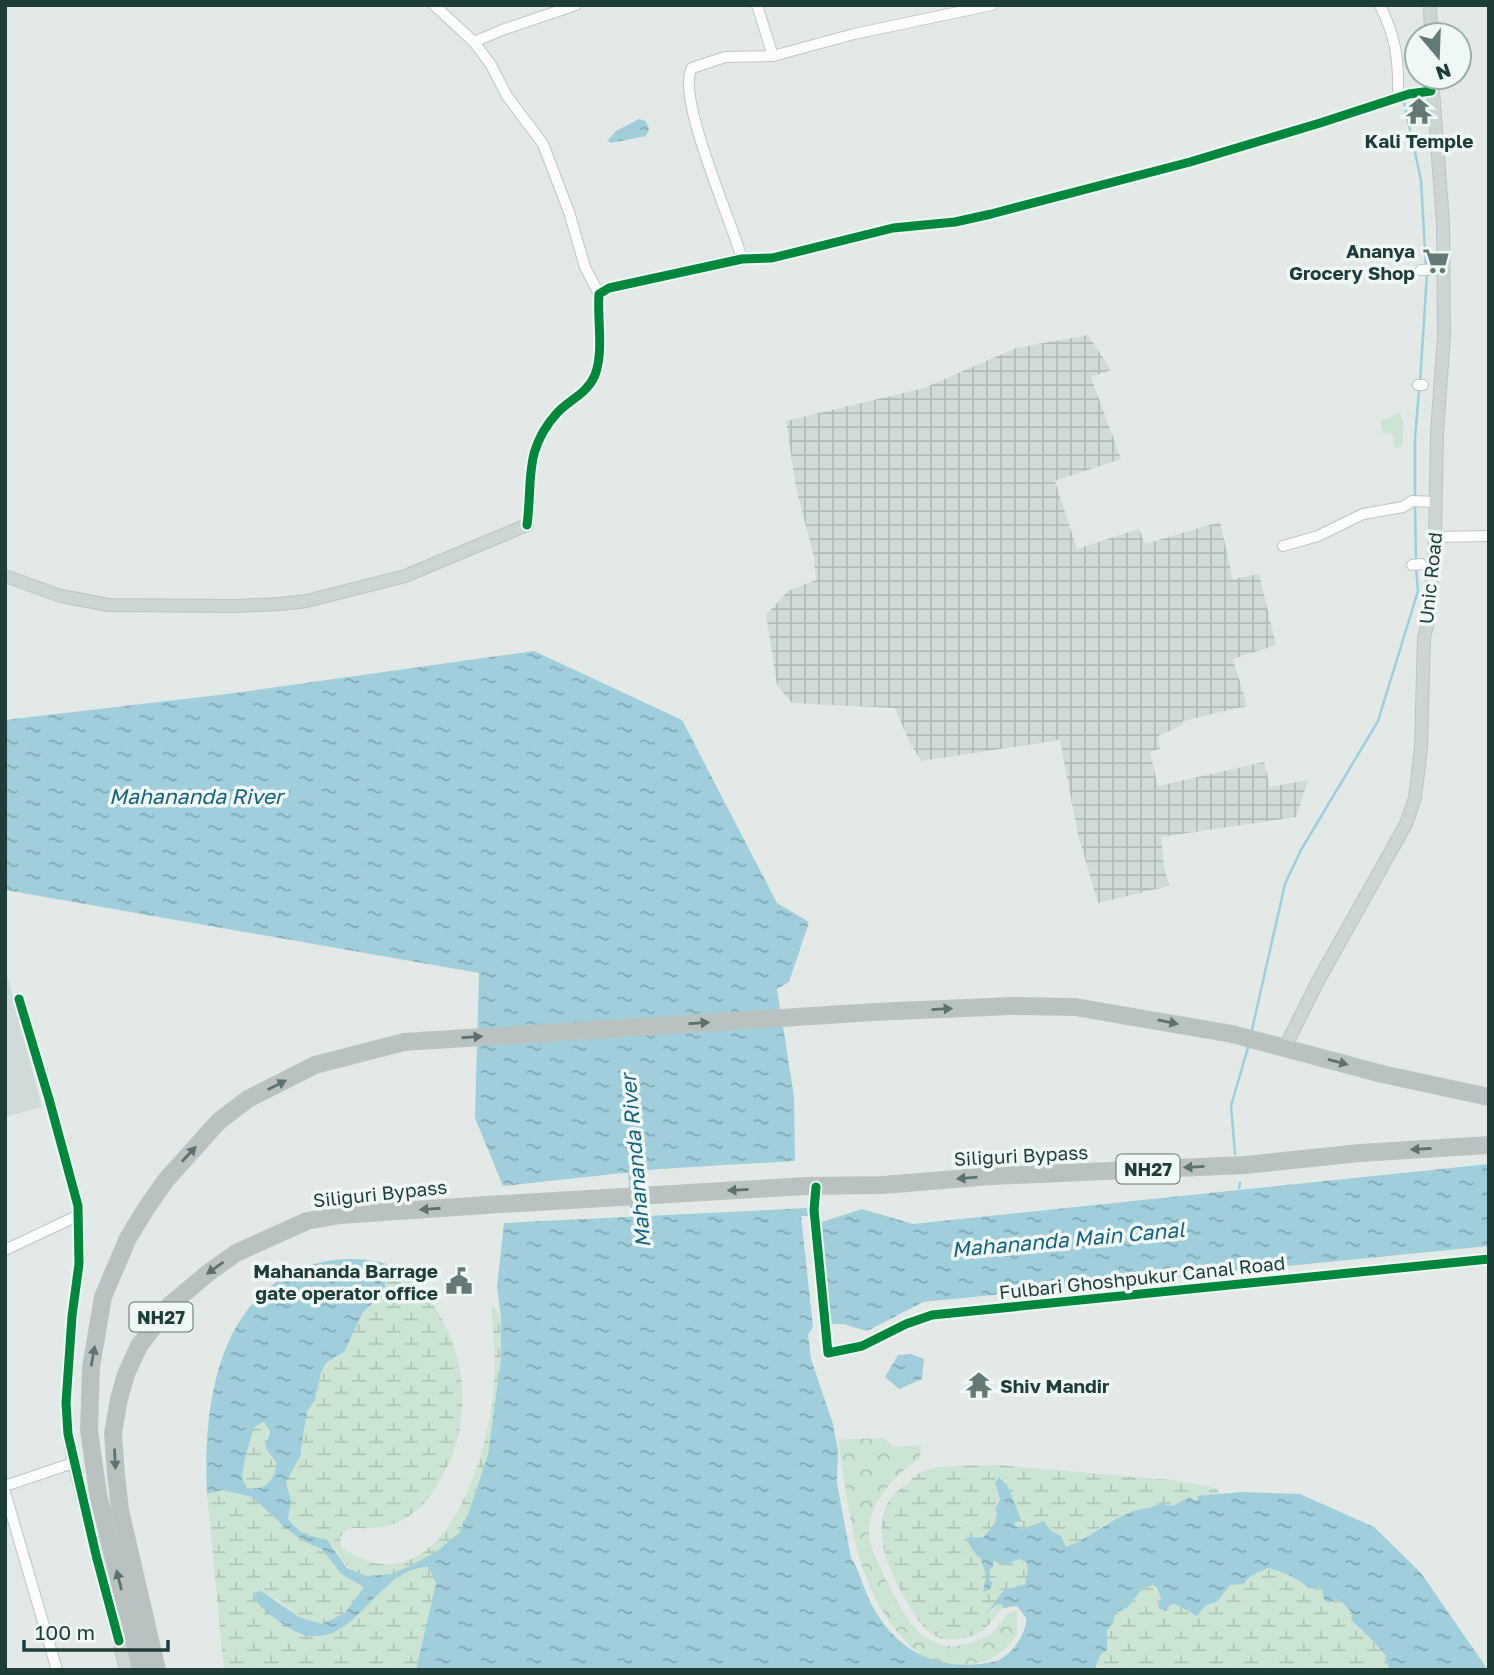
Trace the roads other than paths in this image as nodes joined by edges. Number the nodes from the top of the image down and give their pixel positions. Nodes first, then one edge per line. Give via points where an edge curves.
1 (434, 5) edge
2 (576, 5) edge
3 (757, 5) edge
4 (992, 5) edge
5 (1380, 5) edge
6 (474, 42) junction
7 (774, 56) junction
8 (1432, 91) joint
9 (1404, 95) junction
10 (742, 260) junction
11 (1421, 270) dead end
12 (1438, 270) junction
13 (599, 294) junction
14 (1436, 502) junction
15 (527, 525) joint
16 (1489, 536) edge
17 (1435, 537) junction
18 (1283, 546) dead end
19 (5, 576) edge
20 (19, 999) dead end
21 (1279, 1045) junction
22 (1489, 1097) edge
23 (1489, 1145) edge
24 (811, 1187) junction
25 (79, 1215) junction
26 (5, 1250) edge
27 (1489, 1259) edge
28 (74, 1463) junction
29 (5, 1486) edge
30 (5, 1492) edge
31 (127, 1612) junction
32 (120, 1642) junction
33 (57, 1670) edge
34 (127, 1670) edge
35 (141, 1670) edge
36 (157, 1670) edge

1 - 6 street
2 - 6 street
3 - 7 street
4 - 7 street
5 - 9 street via 1392,30
6 - 13 street via 543,144 585,267
7 - 10 street via 724,57 692,68 688,76 706,158
8 - 9 street
8 - 12 main road, Unic Road via 1441,180
9 - 10 street via 1190,162 991,215 892,228 772,258
10 - 13 street via 621,284
11 - 12 street
12 - 14 main road, Unic Road via 1444,335
13 - 15 street via 597,369 587,388 556,415 538,443 529,474
14 - 17 main road, Unic Road
14 - 18 street via 1416,501 1363,514 1318,536
15 - 19 main road via 405,576 280,604 109,606 61,596
16 - 17 street
17 - 21 main road, Unic Road via 1413,810
20 - 25 street
21 -> 22 highway
31 -> 21 highway, NH27 via 98,1494 89,1430 91,1367 103,1297 146,1207 219,1121 248,1099 315,1065 404,1042 1011,1006 1075,1007
23 -> 24 highway, Siliguri Bypass / NH27 via 1245,1165
24 - 27 street, Fulbari Ghoshpukur Canal Road via 828,1353 862,1346 932,1315
24 -> 36 highway, Siliguri Bypass / NH27 via 340,1214 307,1221 236,1252 170,1305 139,1346 122,1387 113,1433 120,1510
25 - 26 street
25 - 28 street via 66,1403
28 - 29 street
28 - 32 street
30 - 33 street
31 - 32 main road
31 - 35 highway, NH27
32 - 34 main road

